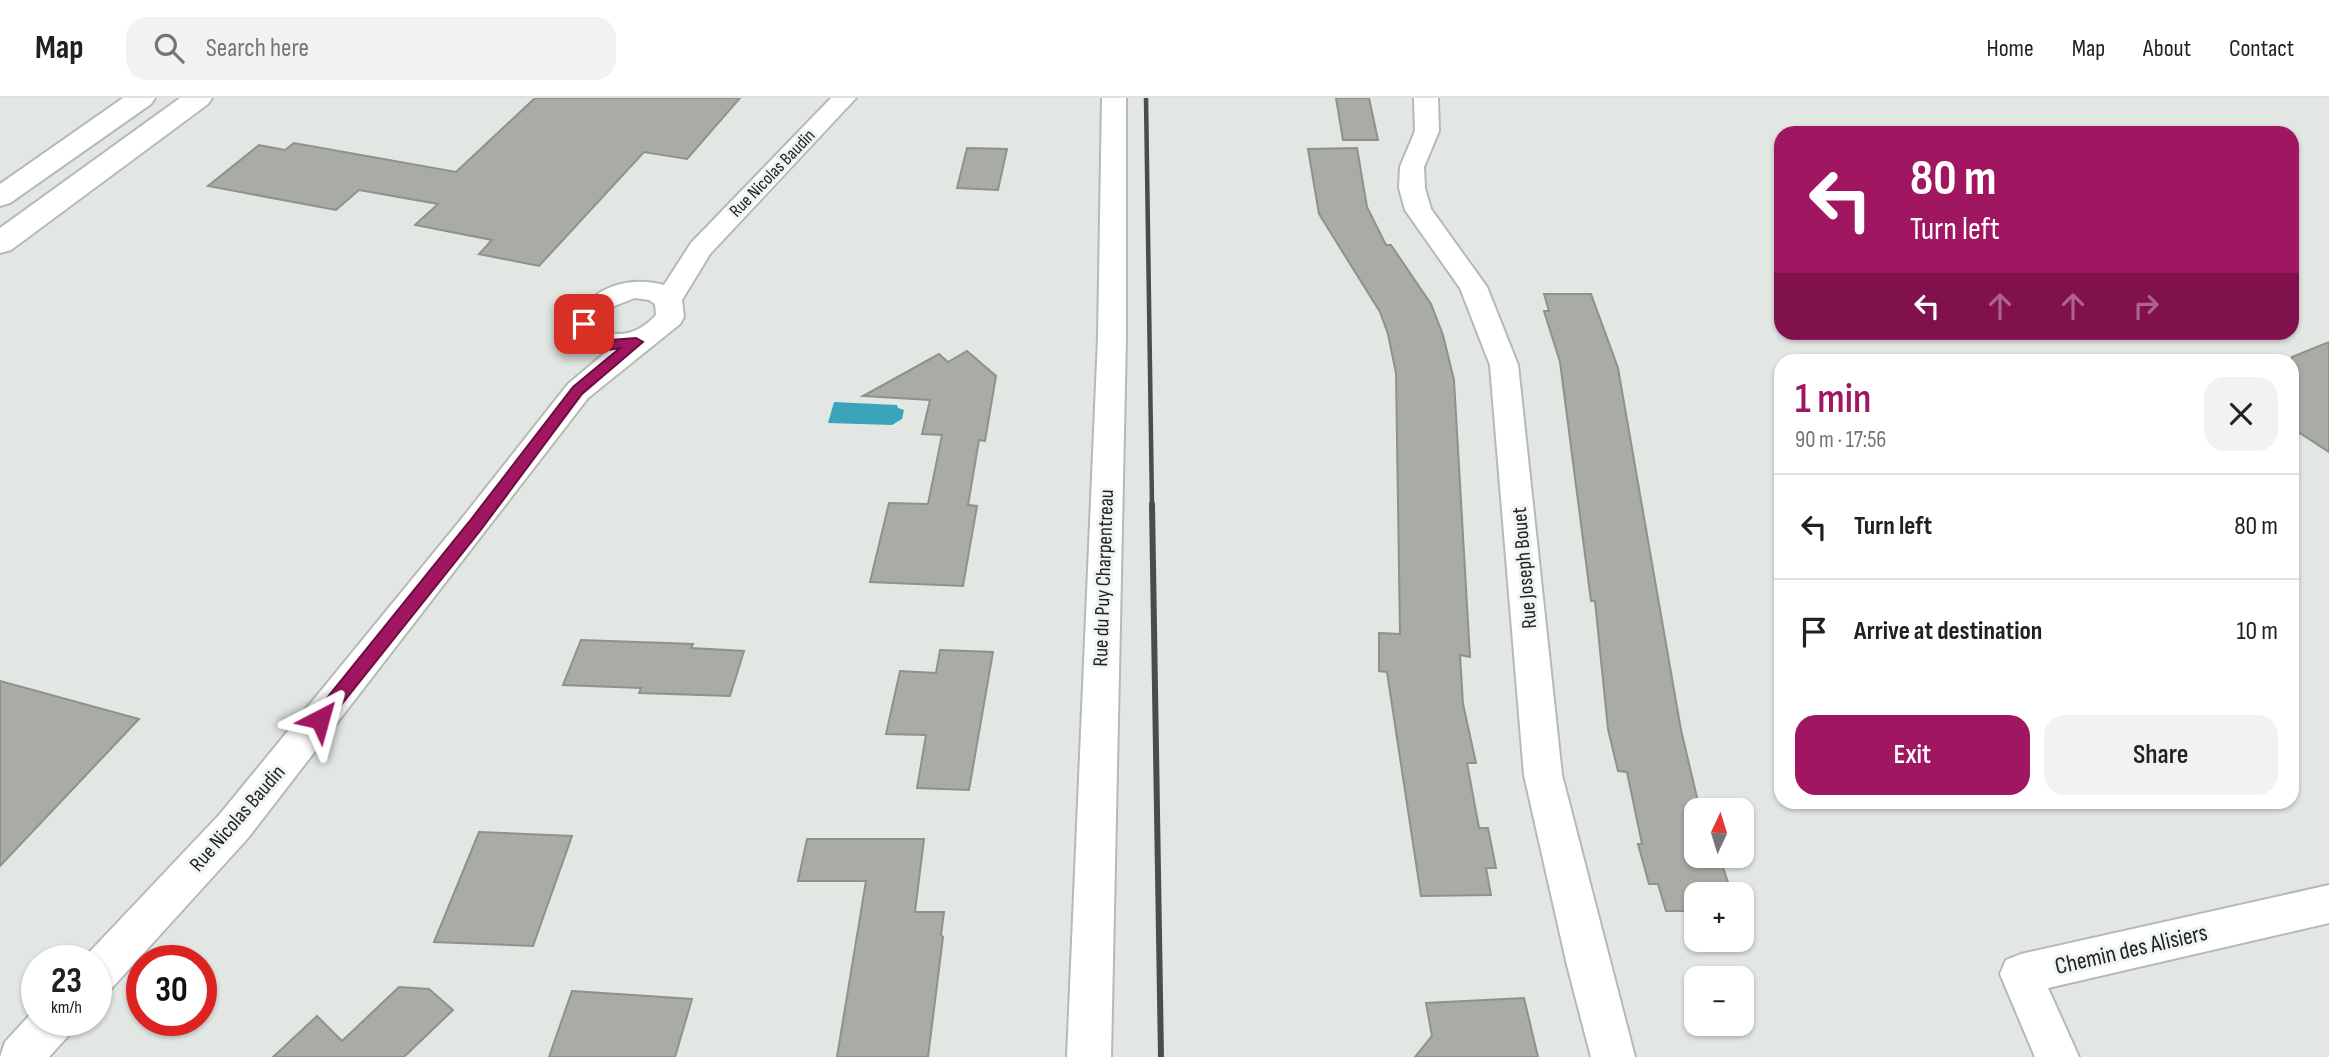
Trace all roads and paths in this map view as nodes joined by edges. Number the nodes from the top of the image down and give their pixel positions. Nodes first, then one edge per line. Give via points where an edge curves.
1 (141, 98) edge
2 (198, 98) edge
3 (844, 98) edge
4 (1114, 98) edge
5 (1426, 98) edge
6 (0, 197) edge
7 (0, 243) edge
8 (700, 249) junction
9 (635, 289) junction
10 (668, 300) junction
11 (589, 336) junction
12 (636, 342) junction
13 (578, 391) junction
14 (2329, 904) edge
15 (112, 958) edge
16 (39, 1036) edge
17 (20, 1057) edge
18 (1089, 1057) edge
19 (1613, 1057) edge
20 (2057, 1057) edge

1 - 6 highway
2 - 7 highway
3 - 8 street, Rue Nicolas Baudin
4 - 18 street, Rue du Puy Charpentreau via 1112,337
5 - 19 street, Rue Joseph Bouet via 1427,131 1412,167 1412,188 1418,210 1474,287 1504,365 1544,775
8 - 9 street, Rue Nicolas Baudin
8 - 10 street, Rue Nicolas Baudin
9 - 10 street via 656,292
9 - 11 street via 615,293 590,309 584,324
10 - 12 street via 670,317 658,332
11 - 12 street via 608,345
11 - 13 street, Rue Nicolas Baudin
12 - 13 street, Rue Nicolas Baudin
13 - 15 street, Rue Nicolas Baudin via 234,826
14 - 20 street, Chemin des Alisiers via 2021,974
16 - 17 street

